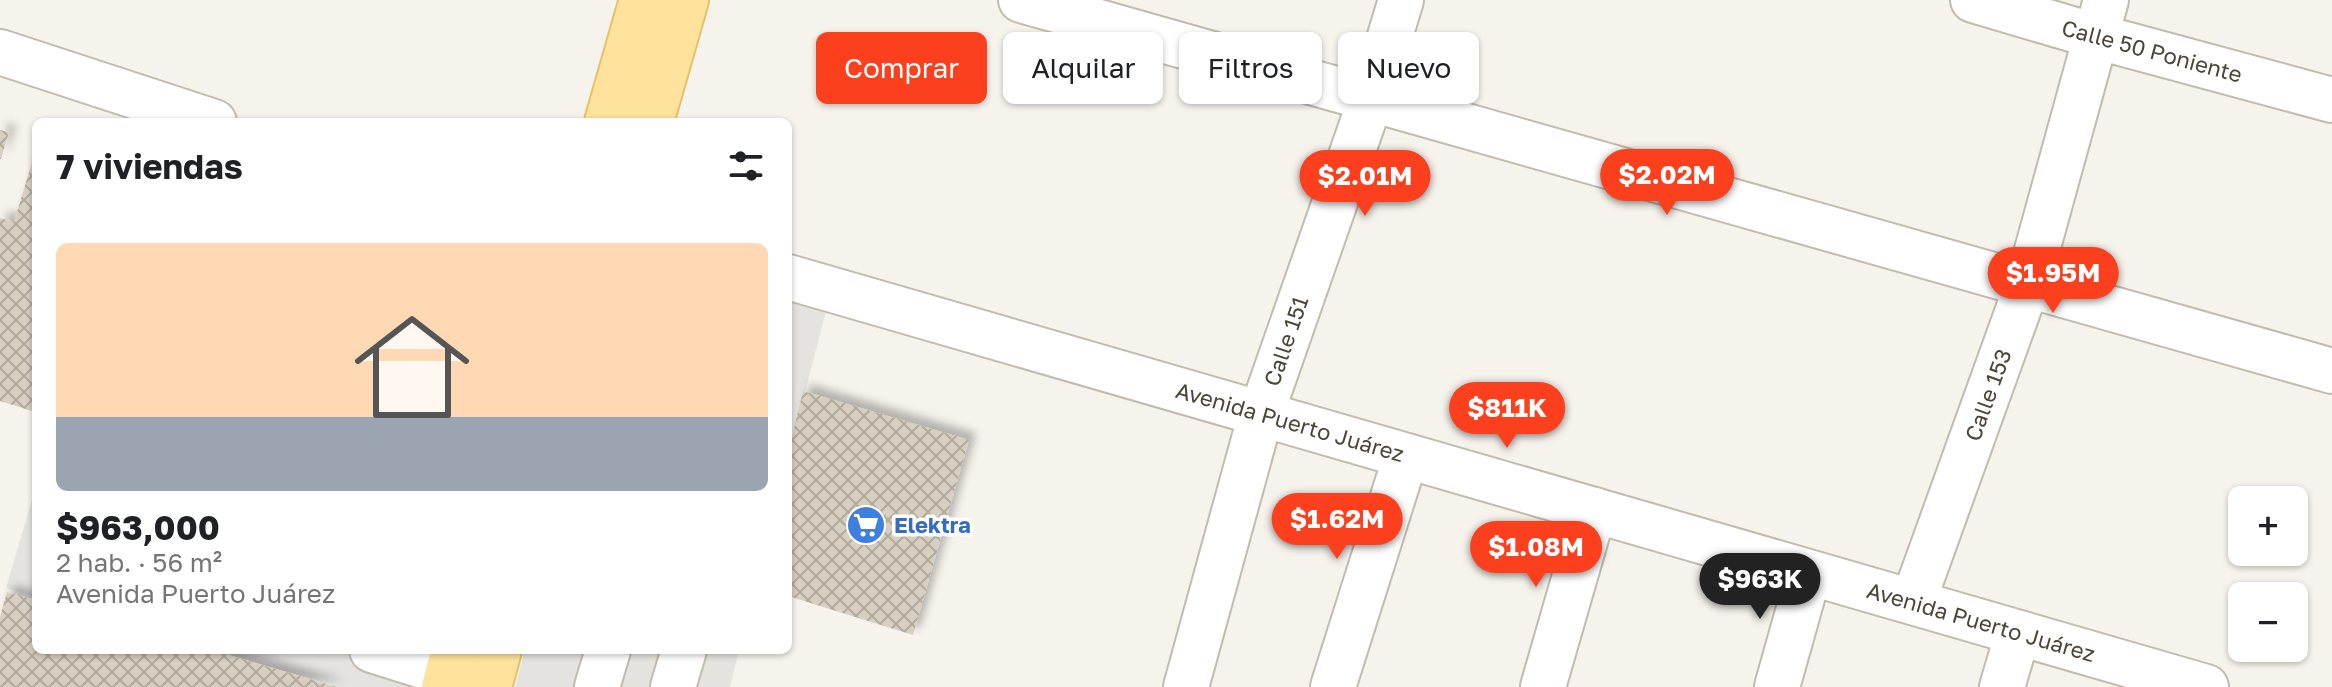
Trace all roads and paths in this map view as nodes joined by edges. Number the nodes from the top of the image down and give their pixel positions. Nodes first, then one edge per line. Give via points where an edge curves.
1 (642, 0) edge
2 (686, 0) edge
3 (1021, 0) edge
4 (1401, 0) edge
5 (1973, 0) edge
6 (2100, 18) edge
7 (1391, 32) edge
8 (0, 52) edge
9 (1338, 90) edge
10 (2332, 100) edge
11 (1369, 104) edge
12 (1389, 104) edge
13 (190, 118) edge
14 (608, 118) edge
15 (652, 118) edge
16 (2028, 283) junction
17 (792, 286) edge
18 (2332, 371) edge
19 (1261, 414) junction
20 (1406, 456) junction
21 (1594, 510) junction
22 (1809, 573) junction
23 (1913, 602) junction
24 (2018, 633) junction
25 (389, 654) edge
26 (498, 654) edge
27 (607, 654) edge
28 (683, 654) edge
29 (449, 670) edge
30 (2163, 681) edge
31 (489, 687) edge
32 (597, 687) edge
33 (673, 687) edge
34 (1186, 687) edge
35 (1333, 687) edge
36 (1543, 687) edge
37 (1777, 687) edge
38 (2002, 687) edge
39 (2206, 687) edge

1 - 14 main road
2 - 15 main road
3 - 9 street
4 - 7 street, Calle 151
5 - 6 street, Calle 50 Poniente
6 - 10 street, Calle 50 Poniente
6 - 16 street, Calle 153
8 - 13 street
11 - 19 street, Calle 151
12 - 16 street
16 - 18 street
16 - 23 street, Calle 153
17 - 19 street, Avenida Puerto Juárez
19 - 20 street, Avenida Puerto Juárez
19 - 34 street, Calle 151
20 - 21 street, Avenida Puerto Juárez
20 - 35 street
21 - 22 street, Avenida Puerto Juárez
21 - 36 street
22 - 23 street, Avenida Puerto Juárez
22 - 37 street
23 - 24 street, Avenida Puerto Juárez
24 - 30 street, Avenida Puerto Juárez
24 - 38 street
25 - 29 street
26 - 31 main road
27 - 32 street
28 - 33 street
30 - 39 street, Avenida Puerto Juárez

